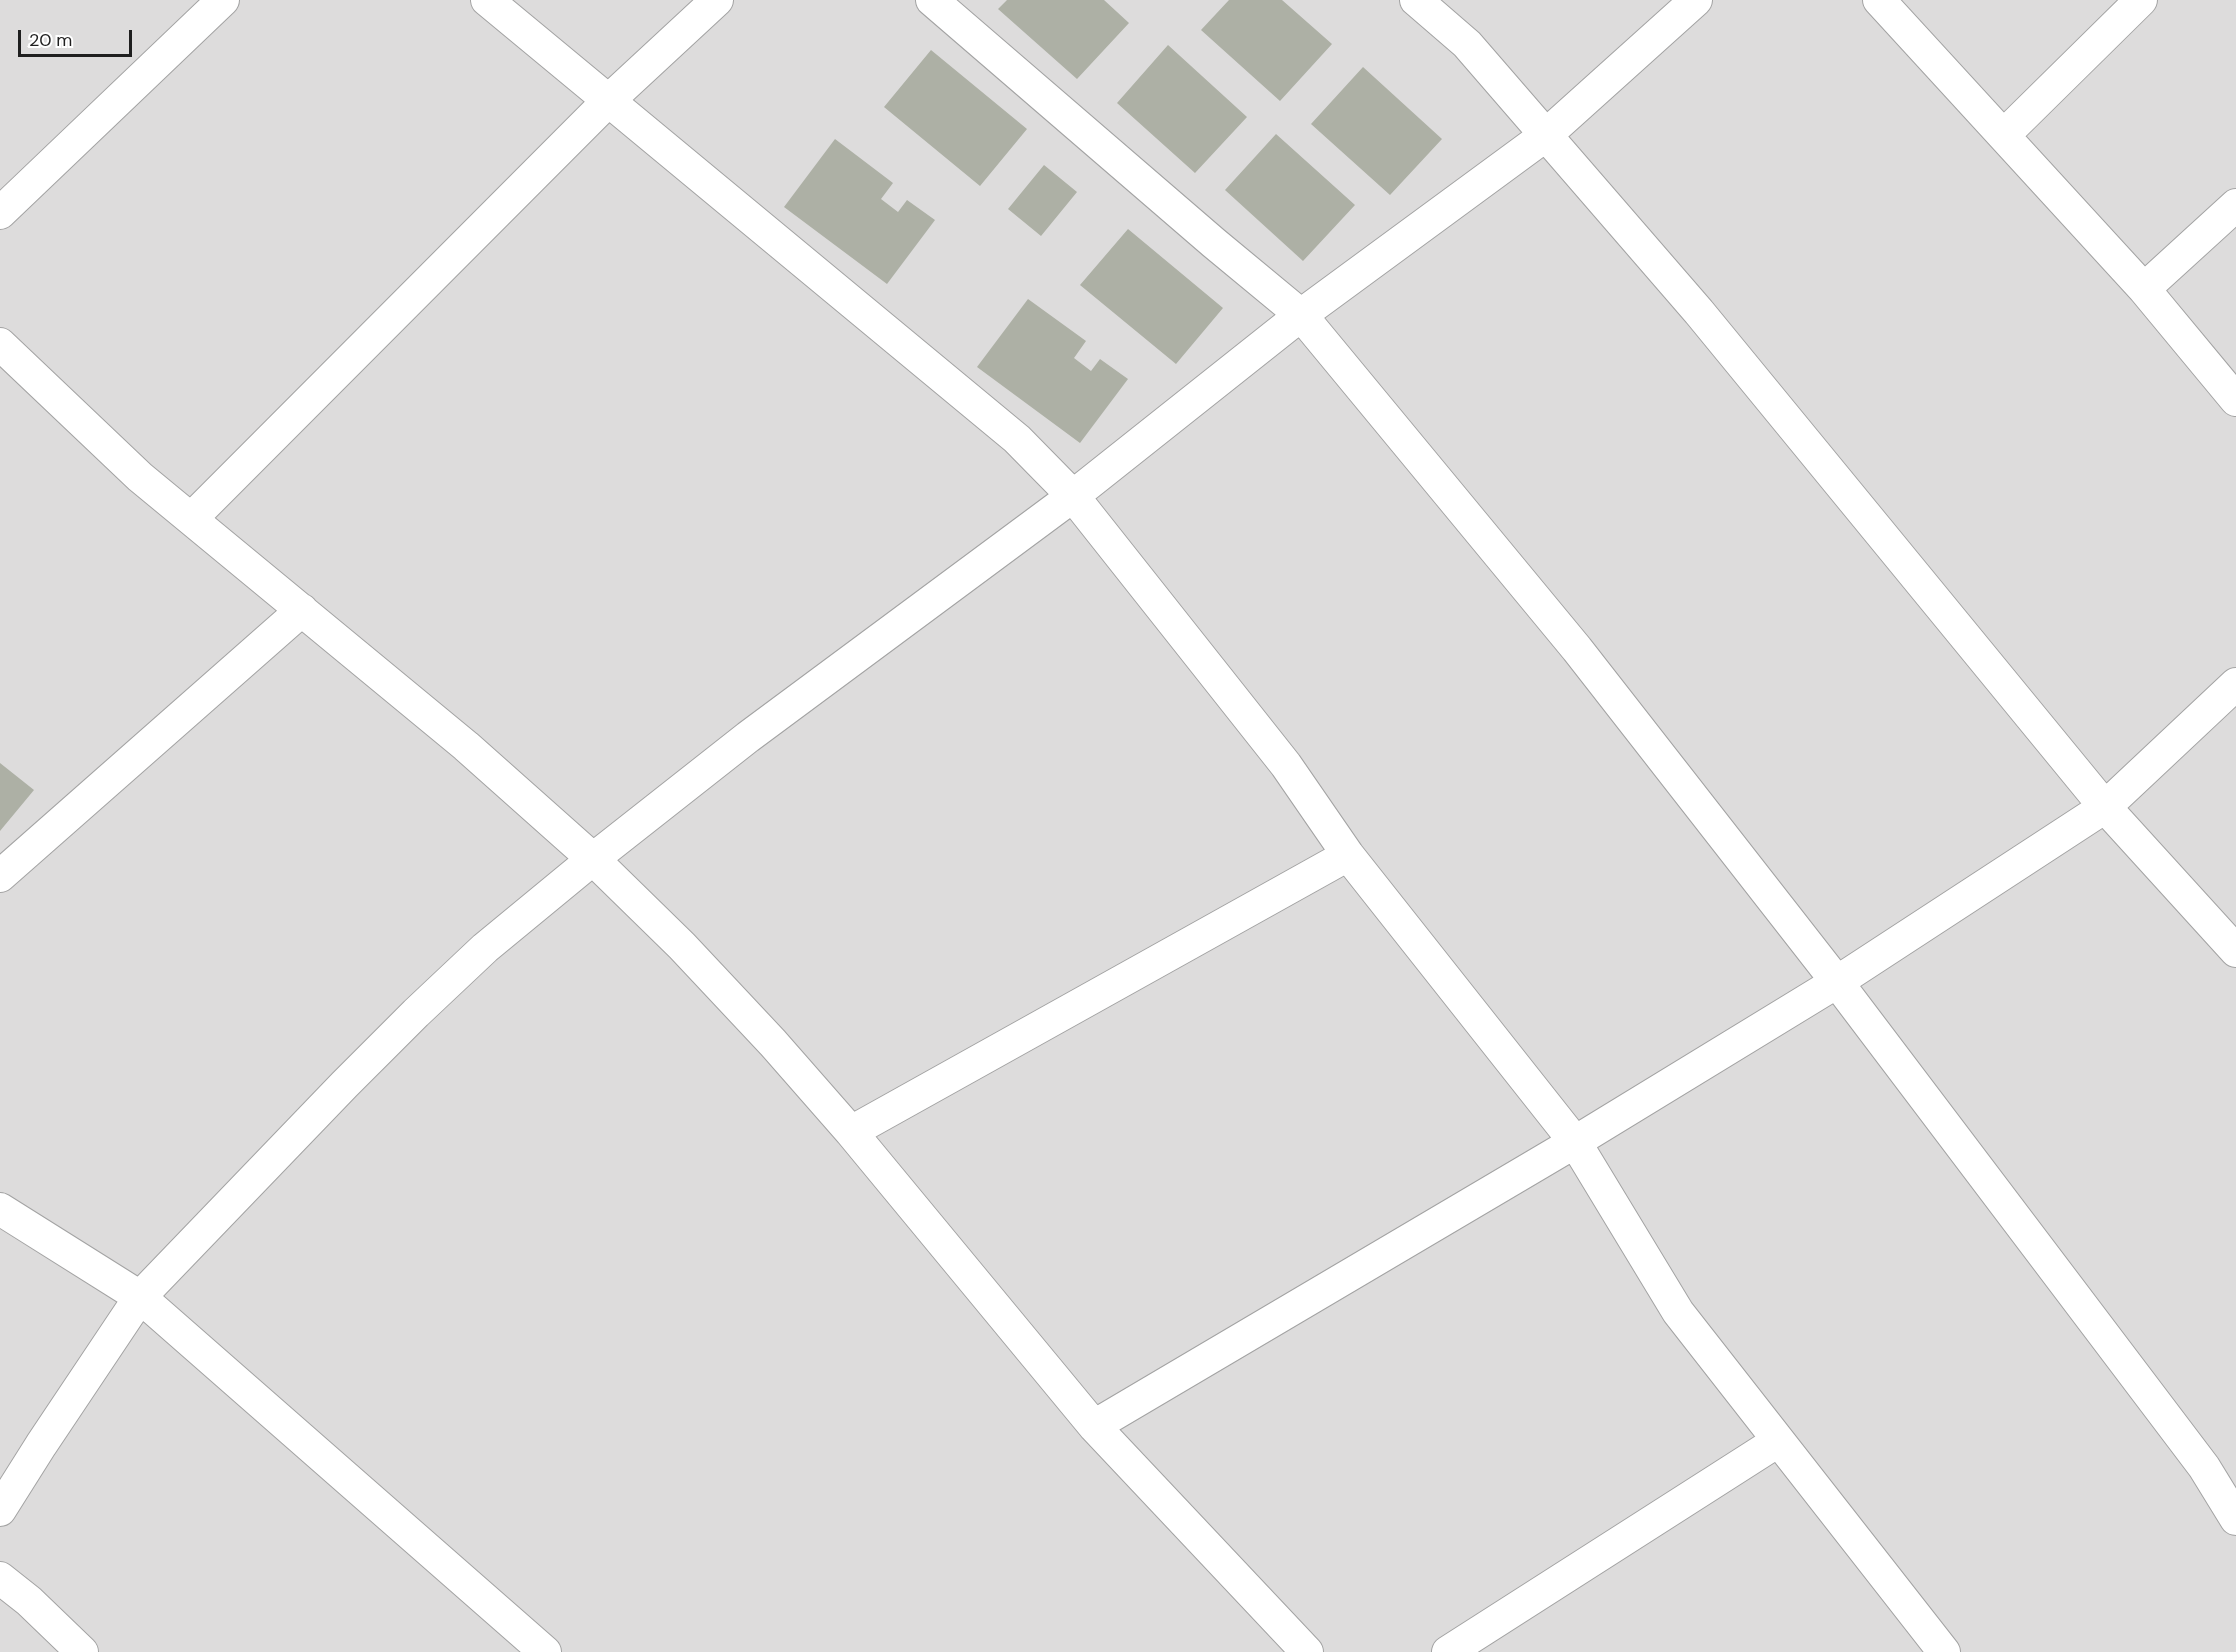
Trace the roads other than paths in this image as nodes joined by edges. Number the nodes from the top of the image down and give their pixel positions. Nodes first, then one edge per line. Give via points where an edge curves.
1 (223, 0) edge
2 (487, 0) edge
3 (717, 0) edge
4 (932, 0) edge
5 (1416, 0) edge
6 (1696, 0) edge
7 (1879, 0) edge
8 (2141, 0) edge
9 (608, 102) junction
10 (1546, 135) junction
11 (2004, 135) junction
12 (2236, 205) edge
13 (0, 213) edge
14 (2145, 289) junction
15 (1301, 315) junction
16 (0, 344) edge
17 (2236, 400) edge
18 (1073, 496) junction
19 (192, 518) junction
20 (302, 610) junction
21 (2236, 684) edge
22 (2105, 807) junction
23 (1348, 855) junction
24 (593, 859) junction
25 (0, 876) edge
26 (2236, 951) edge
27 (1837, 982) junction
28 (851, 1132) junction
29 (1575, 1142) junction
30 (0, 1209) edge
31 (140, 1297) junction
32 (1094, 1426) junction
33 (1778, 1441) junction
34 (0, 1510) edge
35 (2236, 1519) edge
36 (0, 1578) edge
37 (82, 1652) edge
38 (545, 1652) edge
39 (1307, 1652) edge
40 (1448, 1652) edge
41 (1944, 1652) edge

1 - 13 street
2 - 9 street
3 - 9 street
4 - 15 street
5 - 10 street via 1467,44
6 - 10 street
7 - 11 street
8 - 11 street
9 - 18 street via 1017,439
9 - 19 street
10 - 15 street
10 - 22 street via 1699,312
11 - 14 street
12 - 14 street
14 - 17 street
15 - 18 street
15 - 27 street via 1577,649
16 - 19 street via 140,477
18 - 23 street via 1286,765
18 - 24 street via 748,737
19 - 20 street
20 - 24 street via 466,746
20 - 25 street
21 - 22 street
22 - 26 street
22 - 27 street
23 - 28 street
23 - 29 street
24 - 28 street via 682,946
24 - 31 street via 485,948 416,1013
27 - 29 street
27 - 35 street via 2204,1467
28 - 32 street
29 - 32 street
29 - 33 street via 1678,1312
30 - 31 street
31 - 34 street
31 - 38 street
32 - 39 street
33 - 40 street
33 - 41 street
36 - 37 street

